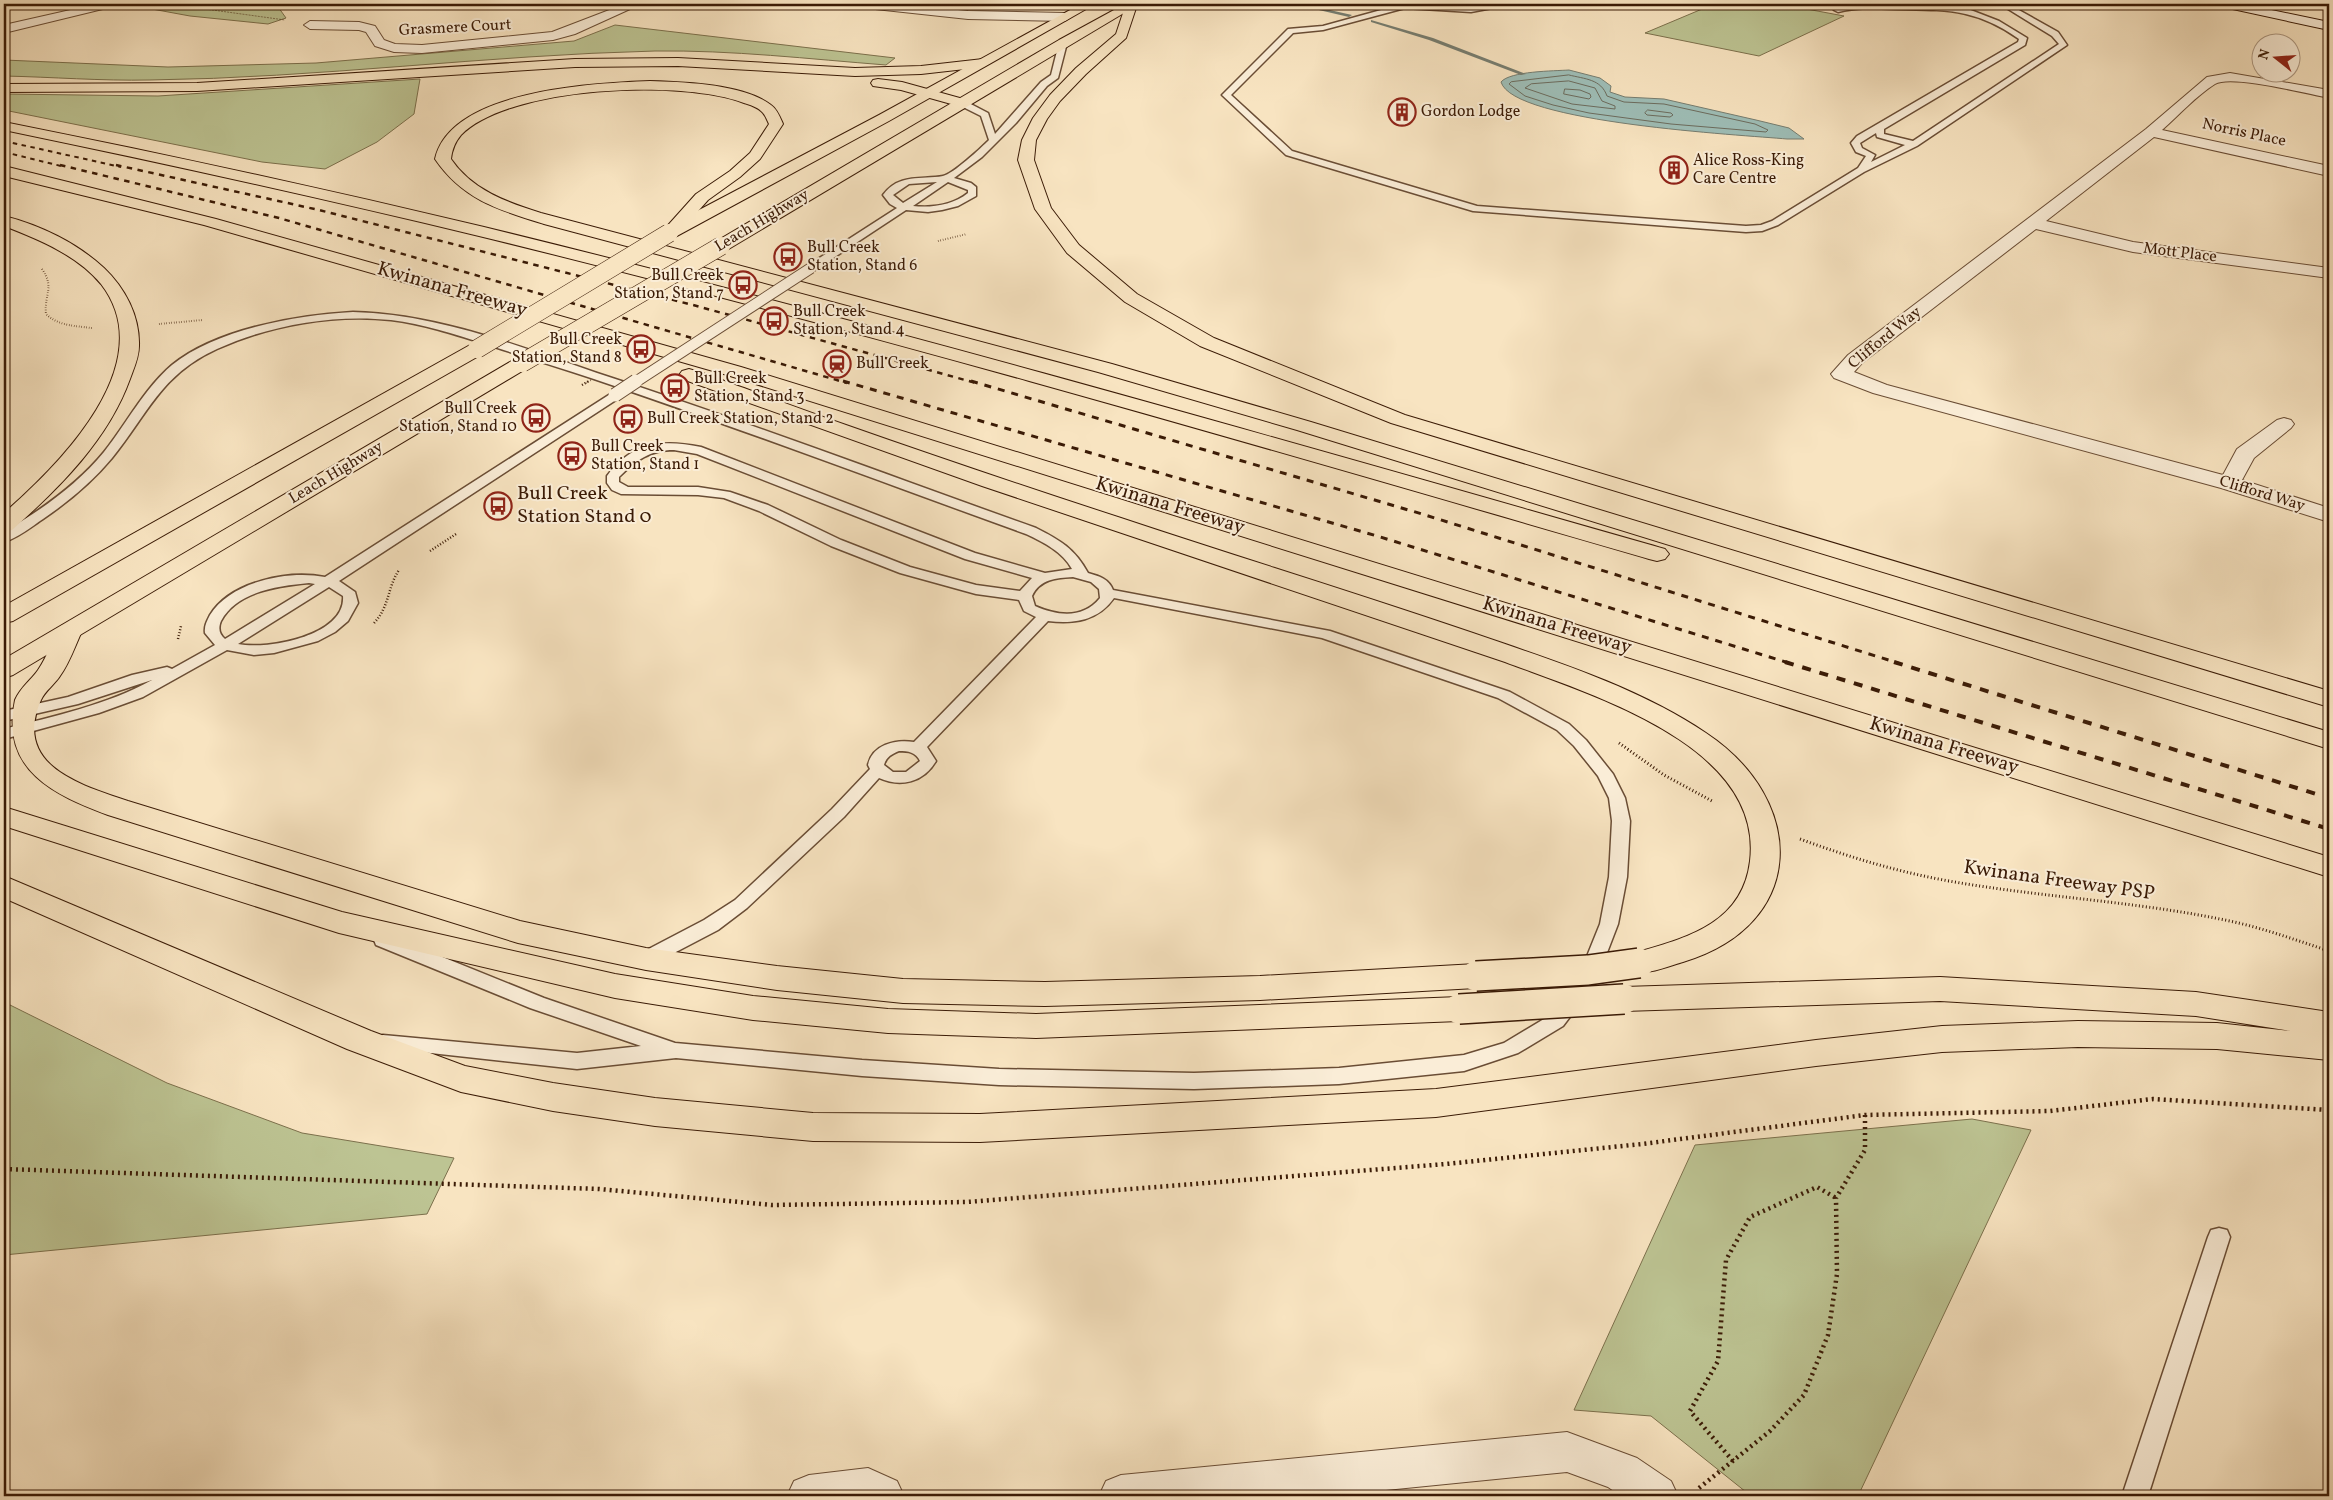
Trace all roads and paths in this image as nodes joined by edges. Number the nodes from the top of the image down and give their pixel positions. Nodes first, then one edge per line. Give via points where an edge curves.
1 (111, 4) edge
2 (169, 4) edge
3 (635, 4) edge
4 (866, 4) edge
5 (1089, 4) edge
6 (1132, 4) edge
7 (1511, 4) edge
8 (1847, 4) edge
9 (1887, 4) edge
10 (2003, 4) edge
11 (2228, 4) edge
12 (1408, 5) edge
13 (1952, 6) edge
14 (1829, 9) dead end
15 (1838, 10) dead end
16 (968, 15) junction
17 (1065, 17) junction
18 (310, 25) joint
19 (2329, 26) edge
20 (4, 29) edge
21 (1027, 38) junction
22 (2023, 38) junction
23 (2032, 38) dead end
24 (2050, 39) dead end
25 (2060, 40) junction
26 (1063, 43) junction
27 (983, 63) junction
28 (736, 64) junction
29 (4, 88) edge
30 (930, 93) junction
31 (2329, 94) edge
32 (962, 103) junction
33 (4, 126) edge
34 (1880, 128) junction
35 (2150, 132) junction
36 (992, 139) junction
37 (1914, 144) junction
38 (1861, 170) junction
39 (2329, 171) edge
40 (4, 172) edge
41 (947, 179) junction
42 (906, 207) junction
43 (4, 221) edge
44 (2033, 223) junction
45 (669, 233) junction
46 (967, 234) dead end
47 (938, 241) dead end
48 (36, 263) dead end
49 (2329, 273) edge
50 (480, 298) junction
51 (92, 328) dead end
52 (582, 386) dead end
53 (575, 391) dead end
54 (2284, 424) dead end
55 (2229, 484) junction
56 (2329, 515) edge
57 (4, 525) edge
58 (4, 538) edge
59 (1082, 574) junction
60 (1045, 577) junction
61 (328, 581) junction
62 (1108, 592) junction
63 (1025, 596) junction
64 (4, 616) edge
65 (1045, 616) junction
66 (183, 620) dead end
67 (70, 630) junction
68 (178, 643) dead end
69 (225, 645) junction
70 (4, 670) edge
71 (2329, 698) edge
72 (11, 724) edge
73 (2329, 741) edge
74 (917, 748) junction
75 (2329, 751) edge
76 (878, 770) junction
77 (4, 816) edge
78 (1794, 836) dead end
79 (2329, 867) edge
80 (4, 886) edge
81 (339, 922) junction
82 (2329, 950) edge
83 (646, 959) junction
84 (2329, 1024) edge
85 (359, 1040) junction
86 (2329, 1047) edge
87 (676, 1050) junction
88 (2329, 1110) edge
89 (1865, 1115) junction
90 (4, 1169) edge
91 (1836, 1198) junction
92 (2219, 1237) dead end
93 (1733, 1461) junction
94 (1696, 1490) dead end
95 (808, 1496) edge
96 (882, 1496) edge
97 (1121, 1496) edge
98 (1656, 1496) edge
99 (2135, 1496) edge

1 - 20 street
2 - 18 path
3 - 18 street, Grasmere Court via 553,36 422,49 394,48 379,43 371,29 359,26
4 - 16 street
5 - 17 highway, Leach Highway
6 - 26 highway, Leach Highway
6 - 71 highway via 1122,35 1080,71 1040,118 1029,140 1026,160 1043,209 1073,249 1131,298 1207,342 1448,436
7 - 12 lane via 1481,11 1452,12
8 - 14 lane
9 - 13 lane
10 - 25 lane
11 - 19 street
12 - 38 lane via 1323,28 1291,31 1226,95 1289,153 1476,209 1755,229 1775,223
13 - 15 lane via 1846,6
13 - 22 lane via 1983,16
16 - 17 street
16 - 21 street via 1020,30
17 - 21 highway, Leach Highway
21 - 27 highway, Leach Highway
22 - 23 lane
22 - 34 lane via 2022,43
24 - 25 lane
25 - 37 lane via 2063,45
26 - 32 highway, Leach Highway
26 - 36 lane via 1055,76 1028,101 1013,122
27 - 28 highway via 855,72
27 - 30 highway, Leach Highway
28 - 29 highway via 576,63 197,87
28 - 30 highway via 889,84
30 - 32 highway
30 - 45 highway, Leach Highway
31 - 35 street, Clifford Way via 2247,79 2212,80
32 - 36 lane via 985,114
32 - 67 highway, Leach Highway, bridge
33 - 75 highway via 335,197 550,248 873,333 1141,406 1794,593
34 - 37 lane via 1880,135
34 - 38 lane via 1855,143 1858,150 1870,155
35 - 39 street, Norris Place
35 - 44 street, Clifford Way
36 - 41 lane via 978,155
37 - 38 lane
40 - 50 highway, Kwinana Freeway via 210,222
41 - 42 lane
41 - 42 lane via 908,182 891,190 890,200
41 - 42 lane via 968,185 973,194 968,200 947,207
42 - 61 lane, bridge
43 - 57 highway via 64,246 111,283 126,311 131,346 120,383 88,439 42,492
44 - 49 street, Mott Place via 2134,247
44 - 55 street, Clifford Way via 1855,359 1841,374 1880,389
45 - 64 highway, Leach Highway, bridge via 477,349
45 - 73 highway via 702,197 755,156 776,124 769,110 748,98 692,86 596,88 541,97 484,115 459,129 446,144 443,160 451,174 477,193 550,221 1105,368
46 - 47 path
48 - 51 path via 48,274 52,286 44,306 46,316 54,322
50 - 79 highway, Kwinana Freeway via 734,371
50 - 83 highway, bridge via 819,424 1483,644 1648,710 1701,741 1728,764 1746,786 1760,812 1766,848 1766,864 1758,886 1734,923 1683,951 1639,963 1588,970 1260,988 1045,994 903,991 777,978
52 - 53 path
54 - 55 street via 2245,454
55 - 56 street, Clifford Way
58 - 59 lane via 38,518 76,488 106,458 152,390 191,357 222,343 277,326 344,316 375,316 428,324 584,371 1031,531 1073,558
59 - 60 lane via 1063,573
59 - 62 lane via 1100,581
60 - 63 lane via 1031,585
60 - 63 lane via 970,556 701,451 680,446 653,447 635,455 613,476 612,483 626,491 697,492 739,498 837,543 940,581 997,594
61 - 69 lane
61 - 69 lane via 288,580 265,586 227,604 211,627 214,638
61 - 69 lane via 342,586 350,595 350,606 344,617 330,629 310,639 272,649 242,650
62 - 65 lane via 1108,600 1103,606 1084,616 1070,619
62 - 87 lane via 1325,634 1504,695 1563,727 1580,743 1605,774 1616,798 1622,821 1618,877 1609,924 1585,984 1556,1020 1511,1048 1464,1063 1339,1076 1194,1081 999,1077
63 - 65 lane via 1029,608
65 - 74 lane
66 - 68 path
67 - 70 highway, Leach Highway
67 - 72 highway via 48,675
69 - 72 lane via 138,694 93,710
72 - 83 highway via 23,762 40,776 69,790 518,932
74 - 76 lane via 900,746 885,752 876,760
74 - 76 lane via 927,755 928,761 915,775 889,777
76 - 83 lane via 838,813 741,904 711,926
77 - 81 highway
78 - 82 path, Kwinana Freeway PSP via 1846,857 1885,868 1972,885 2205,916
80 - 85 highway
81 - 84 highway, bridge via 615,986 752,1008 869,1020 1036,1026 1624,999 1940,989 2196,1004
81 - 87 lane via 537,1003
85 - 86 highway via 460,1079 646,1110 813,1128 980,1128 1436,1103 1942,1039 2078,1034 2218,1036
85 - 87 lane via 577,1061
88 - 89 path via 2153,1099 2050,1111
89 - 90 path via 1642,1144 1446,1164 967,1202 772,1205 600,1189
89 - 91 path via 1865,1150
91 - 93 path via 1837,1274 1828,1336 1804,1395 1770,1431
91 - 93 path via 1817,1187 1750,1217 1726,1260 1718,1361 1690,1411
92 - 99 lane
93 - 94 path
95 - 96 street via 868,1489
97 - 98 street via 1567,1452 1622,1472

